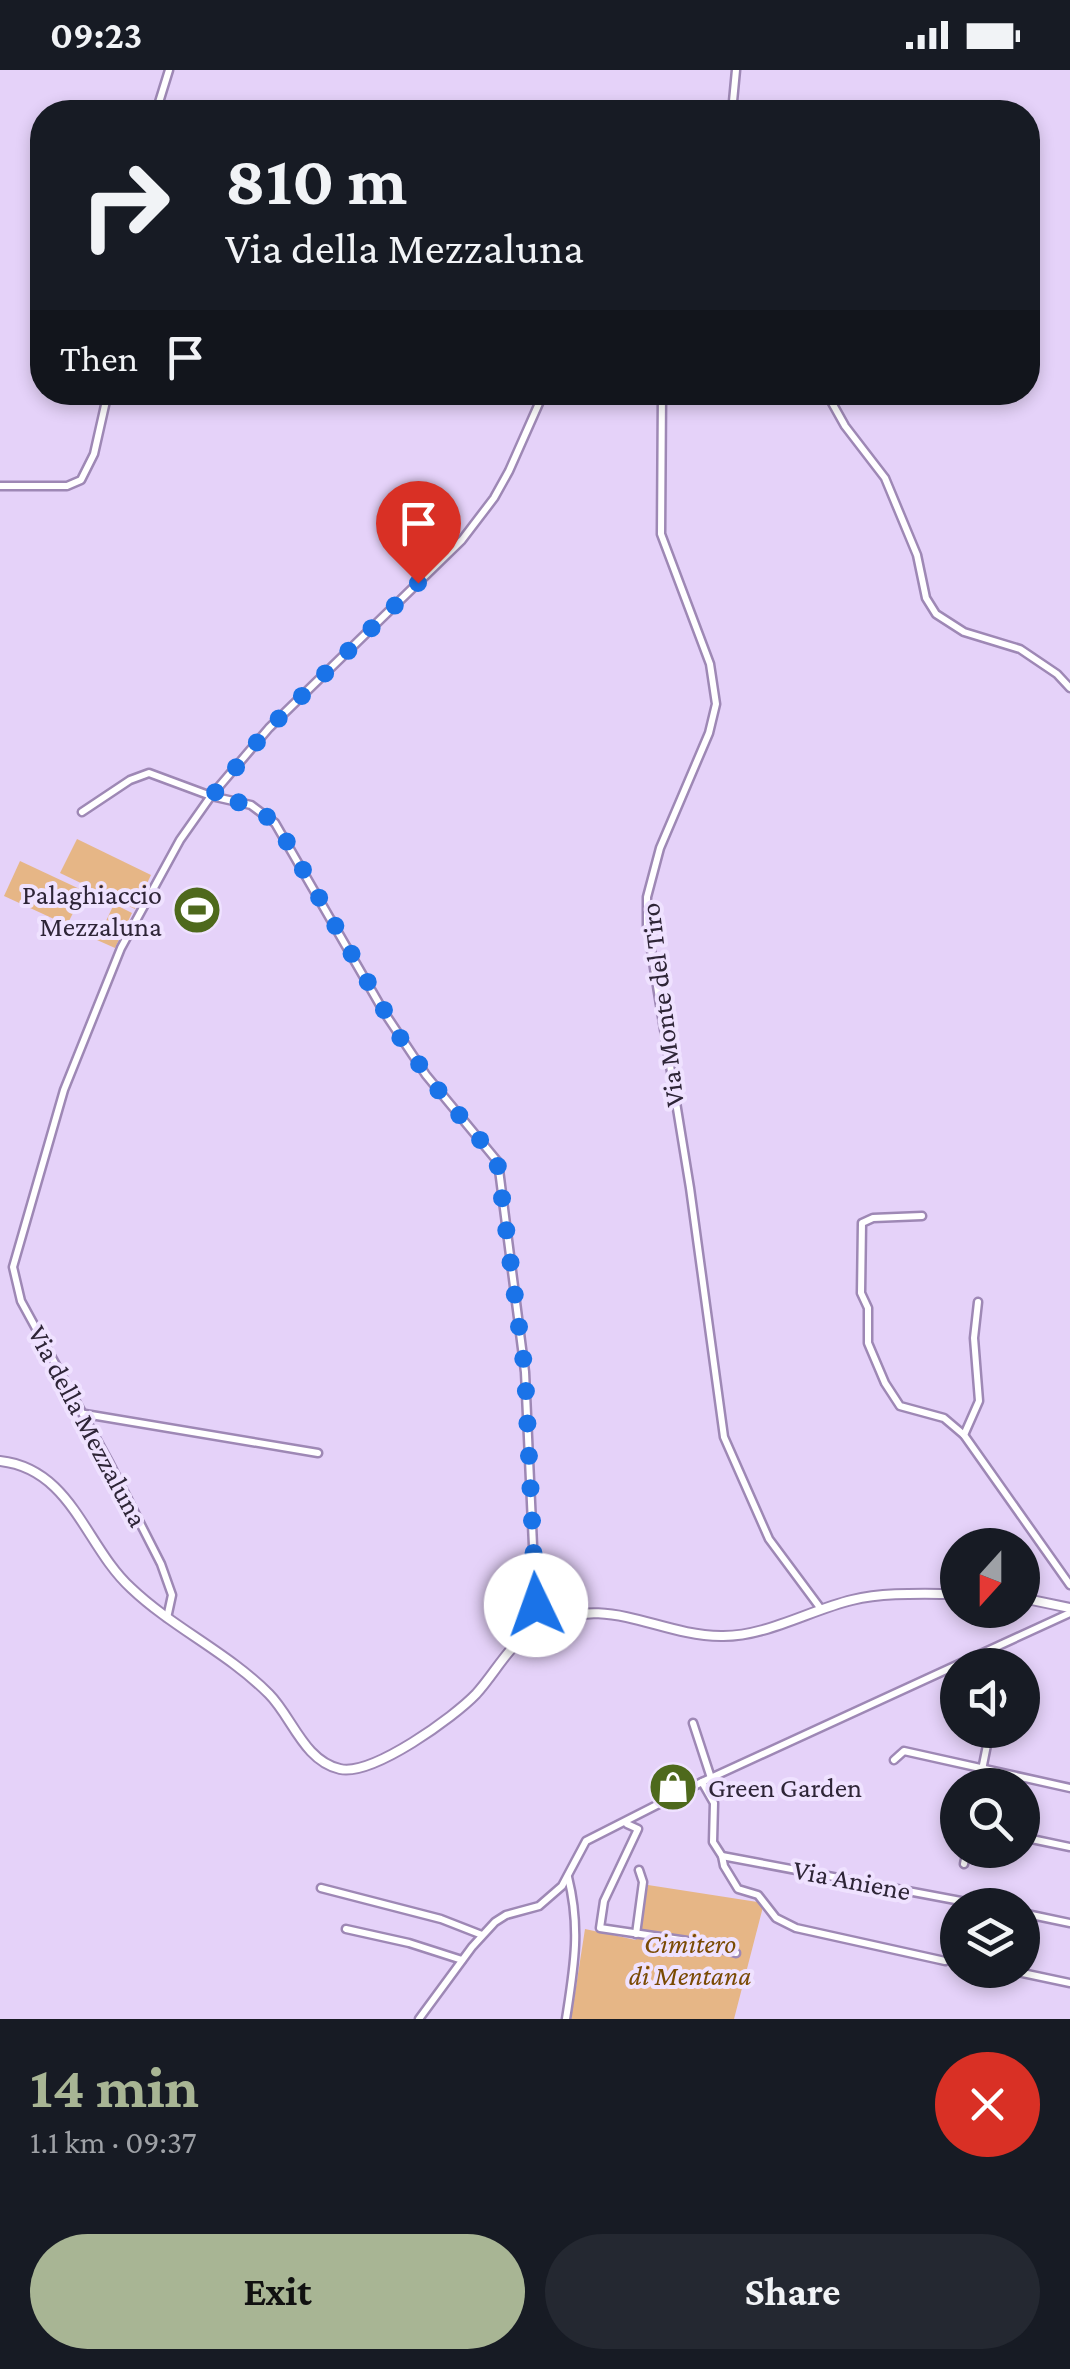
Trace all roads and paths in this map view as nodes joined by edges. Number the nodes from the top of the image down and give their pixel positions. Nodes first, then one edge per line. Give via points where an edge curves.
1 (169, 70) edge
2 (736, 70) edge
3 (160, 100) edge
4 (733, 100) edge
5 (105, 405) edge
6 (538, 405) edge
7 (662, 405) edge
8 (833, 405) edge
9 (0, 486) edge
10 (1070, 688) edge
11 (212, 796) junction
12 (82, 812) dead end
13 (922, 1216) dead end
14 (14, 1264) junction
15 (0, 1267) edge
16 (978, 1302) dead end
17 (84, 1414) junction
18 (964, 1435) junction
19 (318, 1453) dead end
20 (0, 1460) edge
21 (1070, 1585) edge
22 (940, 1595) edge
23 (1040, 1603) edge
24 (821, 1610) junction
25 (1070, 1611) edge
26 (168, 1618) junction
27 (521, 1639) junction
28 (694, 1723) dead end
29 (894, 1760) dead end
30 (974, 1768) edge
31 (711, 1778) junction
32 (702, 1782) junction
33 (1040, 1782) edge
34 (1070, 1788) edge
35 (626, 1823) junction
36 (1040, 1840) edge
37 (1070, 1846) edge
38 (722, 1856) junction
39 (640, 1870) dead end
40 (567, 1876) junction
41 (321, 1888) dead end
42 (940, 1897) edge
43 (1040, 1917) edge
44 (1070, 1923) edge
45 (346, 1929) dead end
46 (636, 1934) junction
47 (482, 1935) junction
48 (736, 1953) dead end
49 (940, 1959) edge
50 (462, 1960) junction
51 (1040, 1977) edge
52 (1070, 1983) edge
53 (419, 2019) edge
54 (566, 2019) edge

1 - 3 street
2 - 4 street
5 - 9 street via 82,480
6 - 11 street via 509,472 462,540 269,728
7 - 24 street, Via Monte del Tiro via 661,534 710,664 716,704 660,848 648,889 647,925 722,1429 769,1539
8 - 10 street via 885,478 936,614 964,632 1015,646
11 - 12 street via 146,774
11 - 14 street via 173,851 117,960 64,1090
11 - 27 street via 250,805 276,823 373,996 434,1085 497,1160 525,1372 536,1611
13 - 18 street via 862,1223 868,1342 900,1406 944,1418
14 - 15 street
14 - 17 street, Via della Mezzaluna via 20,1301
16 - 18 street via 979,1401
17 - 19 street
17 - 26 street, Via della Mezzaluna via 169,1584
18 - 21 street
20 - 26 street via 54,1485 120,1577
22 - 24 street via 872,1597
23 - 25 street
24 - 27 street via 728,1636 584,1613
25 - 31 street
26 - 27 street via 254,1679 310,1749 344,1770 376,1762 453,1715
28 - 31 street
29 - 30 street via 904,1751
31 - 32 street
32 - 35 street
32 - 38 street, Via Aniene via 714,1803 713,1842
33 - 34 street
35 - 40 street via 586,1841
35 - 46 street via 638,1829 604,1901 600,1928
36 - 37 street
38 - 42 street, Via Aniene
38 - 49 street, Via Aniene via 738,1889 758,1895 776,1918 796,1928
39 - 46 street
40 - 47 street via 539,1906 502,1916
40 - 54 street via 577,1944
41 - 47 street
43 - 44 street
45 - 50 street
46 - 48 street
47 - 50 street
50 - 53 street
51 - 52 street

